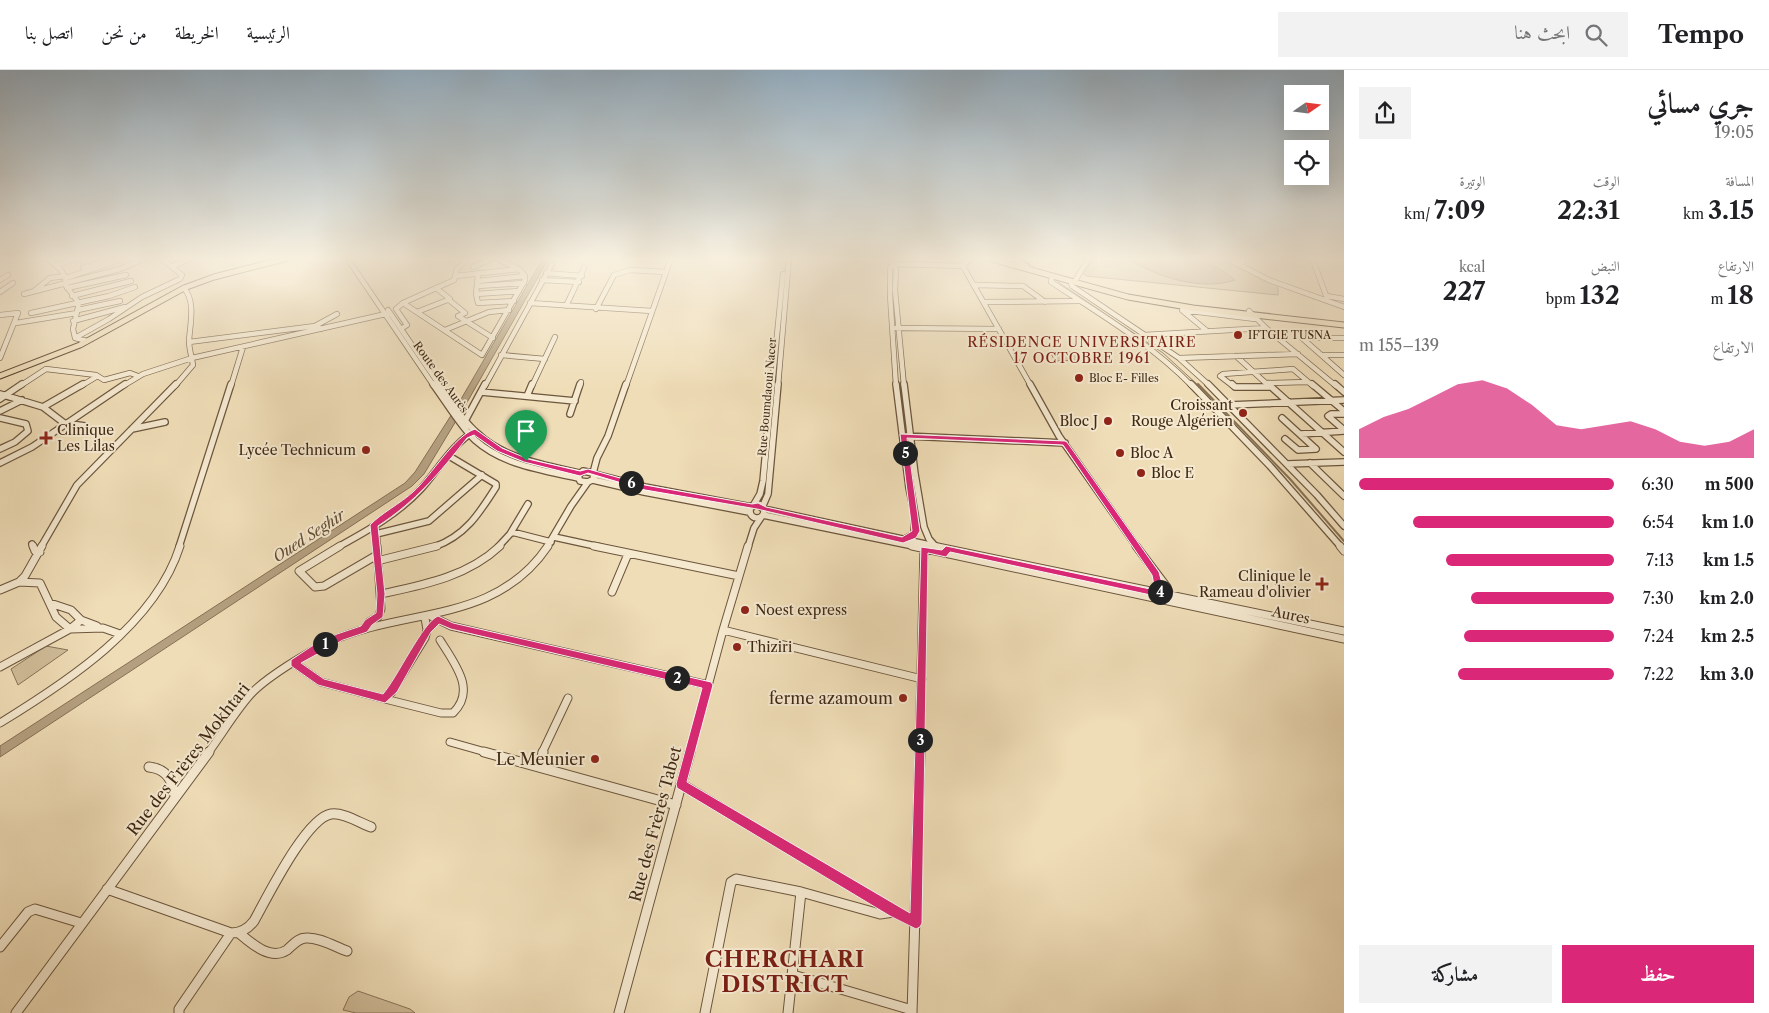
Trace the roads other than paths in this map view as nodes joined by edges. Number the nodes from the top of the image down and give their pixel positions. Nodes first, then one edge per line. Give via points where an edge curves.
1 (78, 302) joint
2 (116, 302) edge
3 (134, 302) edge
4 (152, 302) edge
5 (156, 302) edge
6 (190, 302) edge
7 (379, 302) edge
8 (380, 302) edge
9 (444, 302) edge
10 (451, 302) edge
11 (478, 302) edge
12 (496, 302) edge
13 (513, 302) edge
14 (568, 302) edge
15 (600, 302) edge
16 (655, 302) edge
17 (781, 302) edge
18 (785, 302) edge
19 (895, 302) edge
20 (984, 302) edge
21 (1081, 302) edge
22 (1095, 302) edge
23 (1155, 302) edge
24 (1171, 302) edge
25 (403, 303) joint
26 (530, 303) joint
27 (566, 306) junction
28 (1177, 306) junction
29 (127, 307) junction
30 (596, 309) junction
31 (509, 310) junction
32 (1182, 310) junction
33 (652, 311) junction
34 (31, 312) dead end
35 (78, 312) junction
36 (417, 312) junction
37 (337, 314) dead end
38 (388, 314) junction
39 (0, 315) edge
40 (1252, 315) junction
41 (73, 321) junction
42 (465, 321) junction
43 (16, 323) junction
44 (1344, 323) edge
45 (315, 326) junction
46 (895, 328) junction
47 (1266, 328) junction
48 (322, 329) junction
49 (401, 329) junction
50 (999, 329) junction
51 (445, 330) junction
52 (1207, 331) junction
53 (1144, 335) junction
54 (555, 337) dead end
55 (75, 338) junction
56 (493, 338) junction
57 (1344, 338) edge
58 (85, 341) junction
59 (189, 342) junction
60 (243, 347) junction
61 (1298, 354) junction
62 (502, 355) junction
63 (1322, 355) junction
64 (1344, 355) edge
65 (1175, 356) junction
66 (1236, 356) junction
67 (1162, 357) junction
68 (0, 358) edge
69 (192, 358) junction
70 (545, 359) junction
71 (1252, 371) junction
72 (0, 372) edge
73 (1344, 375) edge
74 (0, 376) edge
75 (138, 376) junction
76 (96, 377) junction
77 (581, 382) dead end
78 (1308, 382) junction
79 (1269, 385) junction
80 (481, 392) junction
81 (1344, 392) edge
82 (0, 394) edge
83 (8, 396) junction
84 (528, 396) junction
85 (898, 398) junction
86 (905, 398) junction
87 (0, 399) edge
88 (22, 400) junction
89 (1332, 400) junction
90 (1344, 400) edge
91 (575, 401) junction
92 (1288, 402) junction
93 (450, 405) junction
94 (1229, 405) junction
95 (43, 407) junction
96 (0, 411) edge
97 (1344, 412) edge
98 (570, 414) dead end
99 (0, 418) edge
100 (1282, 418) dead end
101 (462, 419) junction
102 (165, 422) dead end
103 (64, 423) junction
104 (85, 426) dead end
105 (132, 429) junction
106 (1344, 430) edge
107 (1254, 432) junction
108 (1321, 432) junction
109 (472, 433) junction
110 (1241, 433) junction
111 (1301, 434) junction
112 (903, 436) junction
113 (910, 437) junction
114 (18, 438) junction
115 (1285, 439) dead end
116 (1065, 443) junction
117 (0, 445) edge
118 (0, 449) edge
119 (1344, 452) edge
120 (450, 456) junction
121 (597, 458) junction
122 (1344, 462) edge
123 (0, 463) edge
124 (1287, 464) junction
125 (1310, 464) junction
126 (482, 475) junction
127 (580, 475) junction
128 (592, 477) junction
129 (1336, 488) junction
130 (1344, 488) edge
131 (1344, 496) edge
132 (576, 497) junction
133 (528, 504) dead end
134 (751, 510) junction
135 (763, 512) junction
136 (374, 525) junction
137 (916, 526) junction
138 (1344, 526) edge
139 (924, 527) junction
140 (754, 528) junction
141 (512, 532) junction
142 (376, 534) junction
143 (553, 539) junction
144 (903, 540) junction
145 (32, 544) dead end
146 (924, 547) junction
147 (936, 547) junction
148 (1343, 548) edge
149 (946, 551) junction
150 (40, 552) junction
151 (628, 554) junction
152 (377, 558) junction
153 (1156, 574) junction
154 (739, 576) junction
155 (19, 582) junction
156 (0, 590) edge
157 (612, 592) dead end
158 (381, 594) junction
159 (1161, 597) junction
160 (1171, 599) junction
161 (50, 602) junction
162 (431, 618) junction
163 (76, 623) junction
164 (103, 628) junction
165 (364, 629) junction
166 (427, 630) junction
167 (723, 630) junction
168 (1344, 632) edge
169 (120, 634) junction
170 (440, 640) dead end
171 (1344, 640) edge
172 (294, 663) junction
173 (0, 667) edge
174 (922, 679) junction
175 (708, 685) junction
176 (568, 698) dead end
177 (385, 699) junction
178 (0, 723) edge
179 (450, 742) dead end
180 (149, 767) dead end
181 (541, 767) junction
182 (681, 784) junction
183 (176, 796) junction
184 (676, 805) junction
185 (371, 827) dead end
186 (106, 889) junction
187 (801, 892) junction
188 (894, 912) junction
189 (81, 923) junction
190 (916, 923) junction
191 (235, 933) junction
192 (0, 947) edge
193 (346, 951) dead end
194 (793, 975) junction
195 (912, 1012) edge
196 (16, 1013) edge
197 (179, 1013) edge
198 (619, 1013) edge
199 (705, 1013) edge
200 (788, 1013) edge

1 - 34 street
1 - 35 street
2 - 35 street
3 - 29 street
4 - 58 main road
5 - 58 main road
6 - 59 street via 192,327
7 - 38 street, Route des Aurès
8 - 38 street, Route des Aurès
9 - 36 street
10 - 42 street via 465,313 458,316
11 - 12 street
13 - 31 street
14 - 27 street
15 - 30 street
16 - 33 street
17 - 134 street via 763,481
18 - 135 street, Rue Boumdaoui Nacer via 767,498
19 - 46 street
20 - 50 street
21 - 67 street
22 - 53 street
23 - 28 main road
24 - 40 main road
25 - 36 street
25 - 49 street via 396,310 407,325
26 - 27 street
26 - 62 street
27 - 30 street
28 - 32 street
28 - 40 main road
29 - 41 street
29 - 55 street
30 - 33 street
31 - 42 street via 489,312
31 - 56 street
32 - 40 street
32 - 52 street
33 - 121 street via 608,436
35 - 41 street
35 - 43 street
36 - 51 street
37 - 45 street
38 - 48 street
38 - 49 street, Route des Aurès
38 - 93 street, Route des Aurès via 422,369
39 - 43 street via 18,312
40 - 44 main road
40 - 47 street
41 - 55 street
42 - 51 street
42 - 56 street
43 - 68 street
45 - 48 street
45 - 59 street
46 - 50 street
46 - 85 street
46 - 86 street
47 - 52 street
47 - 61 street
48 - 60 street
49 - 93 street, Route des Aurès
50 - 116 street
51 - 56 street via 482,355
52 - 53 street
53 - 65 street
54 - 70 street
55 - 58 street
57 - 63 street via 1302,338
58 - 72 main road
58 - 74 main road
59 - 69 street
60 - 69 street
60 - 169 street via 177,555 144,610
61 - 66 street
61 - 81 street
62 - 70 street
62 - 80 street
63 - 64 street
63 - 73 street
65 - 66 street
65 - 67 street
65 - 94 street
66 - 71 street
67 - 110 street
69 - 75 street
69 - 105 street via 190,370
70 - 84 street
71 - 78 street via 1293,369
71 - 79 street
71 - 79 street via 1220,376 1235,386
75 - 76 street via 130,373 104,380
75 - 103 street
76 - 83 street via 46,369
76 - 95 street
77 - 91 street
78 - 79 street
78 - 89 street
79 - 92 street
80 - 84 street
80 - 101 street
82 - 83 street
83 - 87 street
83 - 88 street
84 - 91 street
85 - 86 street
85 - 112 street
86 - 113 street
88 - 95 street
88 - 96 street
89 - 90 street
89 - 92 street
89 - 97 street
91 - 98 street
92 - 94 street
92 - 108 street
93 - 101 street, Route des Aurès
94 - 107 street
95 - 103 street
97 - 106 street via 1328,416
99 - 114 street via 26,424 28,431
100 - 111 street
101 - 109 street, Route des Aurès
102 - 105 street
103 - 104 street
103 - 123 street via 32,447
105 - 150 street via 77,485
106 - 108 street
107 - 110 street
107 - 124 street
108 - 111 street
108 - 119 street
109 - 120 street
109 - 127 street, Route des Aurès via 483,446 515,463 539,471
110 - 148 street
111 - 115 street via 1316,449 1298,450
112 - 113 street
112 - 137 street
113 - 116 street
113 - 139 street
114 - 117 street
114 - 118 street
116 - 153 street
120 - 126 street
120 - 136 street via 415,495
121 - 127 street
121 - 128 street
122 - 125 street
124 - 125 street
124 - 138 street
125 - 129 street
126 - 142 street via 429,521
126 - 152 street via 496,487 465,530 443,545
127 - 128 street
127 - 128 street
127 - 132 street, Rue des Frères Mokhtari
128 - 132 street, Rue des Frères Mokhtari
128 - 134 street via 644,492
129 - 130 street
129 - 131 street
132 - 143 street, Rue des Frères Mokhtari
133 - 141 street
134 - 135 street
134 - 135 street
134 - 140 street
135 - 140 street, Rue des Frères Tabet
135 - 144 street, Aures
135 - 146 street, Aures
136 - 142 street
136 - 152 street via 299,571 315,587 324,586
137 - 139 street
137 - 144 street via 914,534
139 - 147 street via 928,539
140 - 154 street, Rue des Frères Tabet
141 - 143 street
141 - 158 street via 486,558 466,570 446,579
142 - 152 street
143 - 151 street
143 - 162 street, Rue des Frères Mokhtari via 534,566 503,590 474,605
144 - 146 street, Aures
145 - 150 street via 35,551
146 - 147 street, Aures
146 - 149 street, Aures
146 - 174 street
147 - 149 street, Aures
149 - 159 street, Aures
150 - 155 street
151 - 154 street
151 - 157 street
152 - 158 street
153 - 159 street
153 - 160 street via 1168,589
154 - 167 street, Rue des Frères Tabet
155 - 156 street
155 - 161 street via 40,583
158 - 165 street via 380,615
159 - 160 street, Aures
160 - 168 street, Aures
160 - 171 street, Aures
161 - 163 street via 71,610
161 - 163 street via 56,617
162 - 165 street, Rue des Frères Mokhtari
162 - 166 street
162 - 166 street
162 - 175 street via 451,626
163 - 164 street
163 - 164 street
163 - 173 street
164 - 169 street
165 - 172 street, Rue des Frères Mokhtari via 315,649
166 - 177 street
167 - 174 street
167 - 175 street, Rue des Frères Tabet
169 - 178 street via 37,701
170 - 177 street via 464,686 463,703 453,713 441,713
172 - 177 street via 321,682
172 - 183 street, Rue des Frères Mokhtari via 251,694
174 - 190 street
175 - 182 street, Rue des Frères Tabet
176 - 181 street via 541,756
179 - 181 street
180 - 183 street via 168,773
181 - 184 street
182 - 184 street, Rue des Frères Tabet
182 - 188 street
183 - 186 street, Rue des Frères Mokhtari
184 - 198 street, Rue des Frères Tabet
185 - 191 street via 331,814 317,820 297,846 254,921 248,928
186 - 189 street, Rue des Frères Mokhtari
186 - 191 street
187 - 188 street via 880,914
187 - 194 street
187 - 199 street via 736,879 731,882
188 - 190 street
189 - 192 street via 35,909 28,912
189 - 196 street, Rue des Frères Mokhtari
190 - 195 street
191 - 193 street via 276,954 281,954 300,939 308,938
191 - 197 street
194 - 195 street
194 - 200 street

